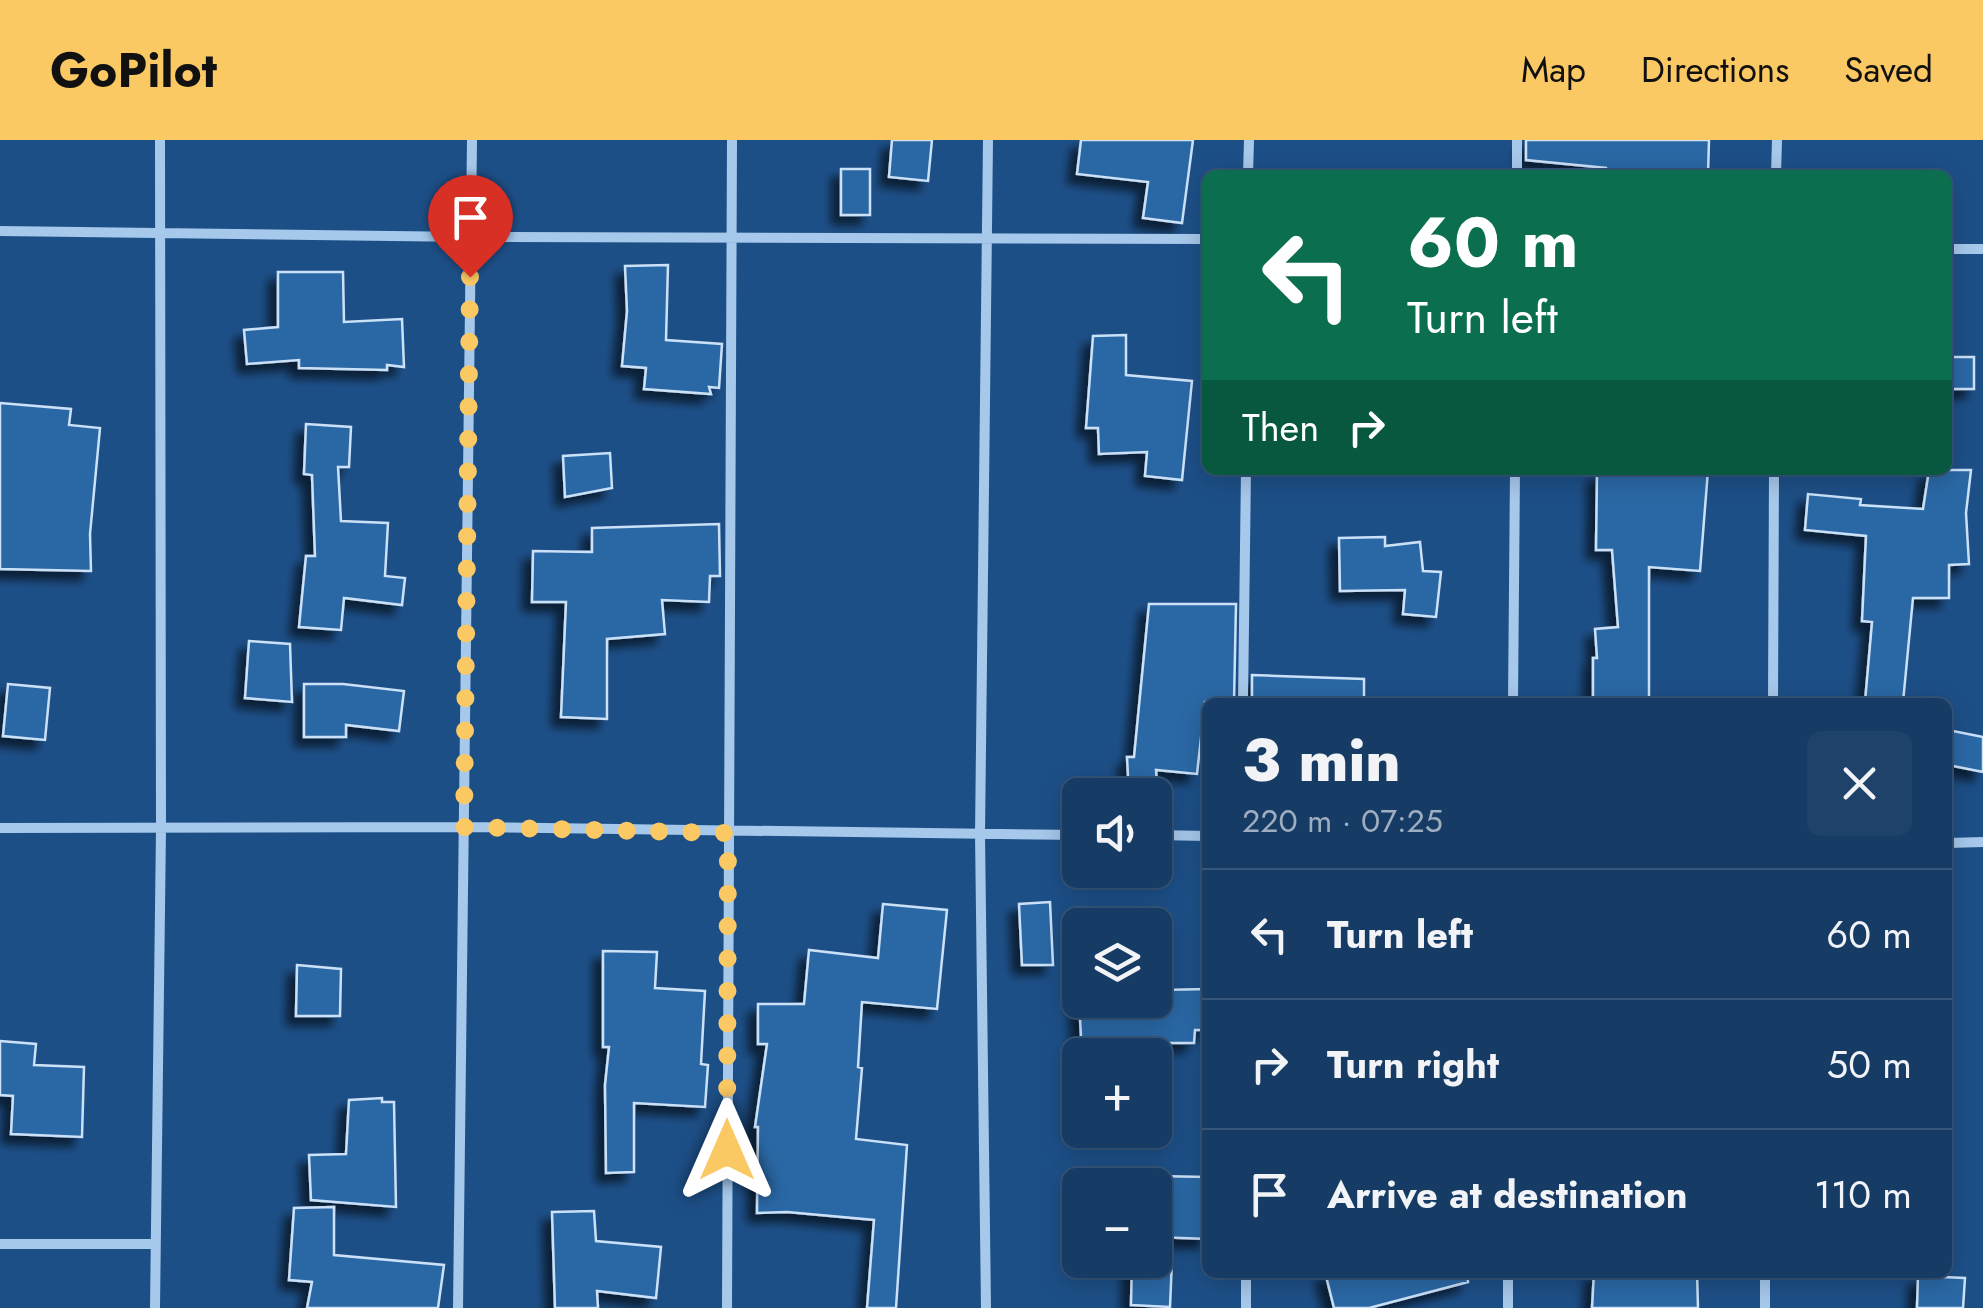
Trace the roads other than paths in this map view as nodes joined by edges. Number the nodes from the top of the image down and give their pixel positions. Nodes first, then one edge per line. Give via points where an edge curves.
1 (160, 140) edge
2 (472, 140) edge
3 (732, 140) edge
4 (988, 140) edge
5 (1248, 140) edge
6 (1517, 140) edge
7 (1777, 140) edge
8 (1248, 170) edge
9 (1516, 170) edge
10 (1776, 170) edge
11 (0, 231) edge
12 (159, 235) junction
13 (986, 236) junction
14 (470, 238) junction
15 (730, 239) junction
16 (1202, 239) edge
17 (1952, 249) edge
18 (1983, 249) edge
19 (1246, 475) edge
20 (1515, 475) edge
21 (1774, 475) edge
22 (1244, 698) edge
23 (1513, 698) edge
24 (1773, 698) edge
25 (464, 827) junction
26 (0, 828) edge
27 (161, 830) junction
28 (728, 833) junction
29 (980, 834) junction
30 (1062, 835) edge
31 (1172, 835) edge
32 (1202, 836) edge
33 (1952, 842) edge
34 (1983, 842) edge
35 (0, 1244) edge
36 (155, 1244) junction
37 (1246, 1278) edge
38 (1508, 1278) edge
39 (1765, 1278) edge
40 (155, 1308) edge
41 (458, 1308) edge
42 (727, 1308) edge
43 (986, 1308) edge
44 (1246, 1308) edge
45 (1508, 1308) edge
46 (1764, 1308) edge

1 - 12 street
2 - 14 street
3 - 15 street
4 - 13 street
5 - 8 street
6 - 9 street
7 - 10 street
11 - 12 street
12 - 14 street
12 - 27 street
13 - 15 street
13 - 16 street
13 - 29 street
14 - 15 street
14 - 25 street
15 - 28 street
17 - 18 street
19 - 22 street
20 - 23 street
21 - 24 street
25 - 27 street
25 - 28 street
25 - 41 street
26 - 27 street
27 - 36 street
28 - 29 street
28 - 42 street
29 - 30 street
29 - 43 street
31 - 32 street
33 - 34 street
35 - 36 street
36 - 40 street
37 - 44 street
38 - 45 street
39 - 46 street

